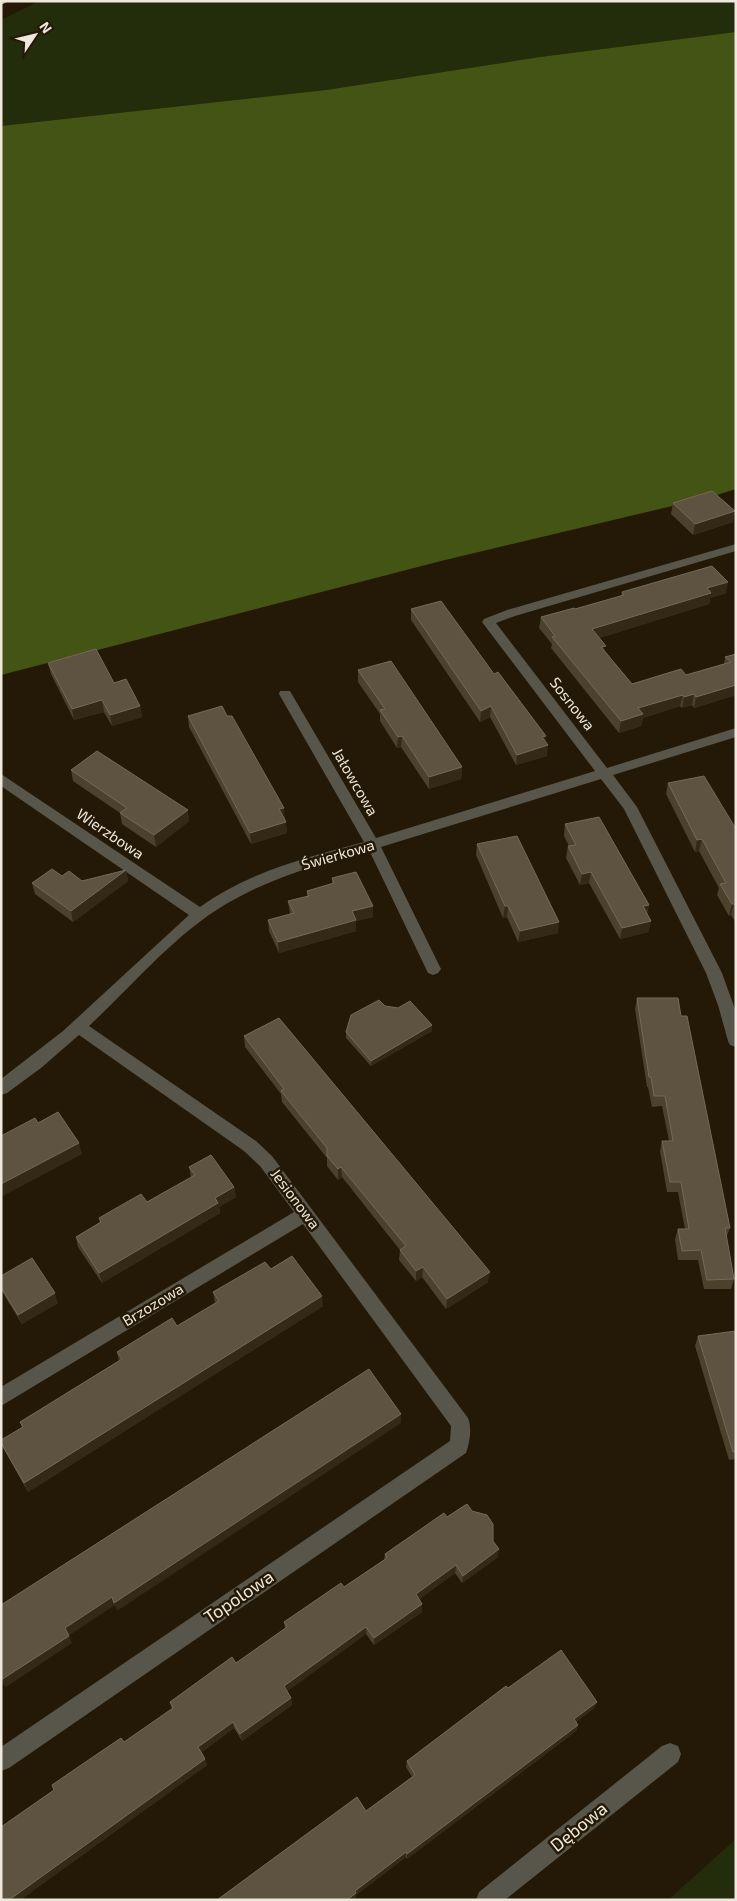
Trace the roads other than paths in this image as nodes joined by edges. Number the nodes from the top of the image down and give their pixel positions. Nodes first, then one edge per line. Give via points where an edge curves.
1 (6, 1) edge
2 (1, 3) edge
3 (736, 546) edge
4 (285, 694) dead end
5 (736, 732) edge
6 (606, 773) junction
7 (1, 779) edge
8 (373, 845) junction
9 (200, 915) junction
10 (433, 969) dead end
11 (78, 1026) junction
12 (736, 1041) edge
13 (1, 1088) edge
14 (306, 1213) junction
15 (1, 1397) edge
16 (461, 1424) joint
17 (670, 1754) dead end
18 (1, 1760) edge
19 (487, 1900) edge

1 - 2 highway
3 - 6 street, Sosnowa via 488,622
4 - 8 street, Jałowcowa
5 - 6 street, Świerkowa
6 - 8 street, Świerkowa
6 - 12 street, Sosnowa via 630,807 702,946 726,1005
7 - 9 street, Wierzbowa
8 - 9 street, Świerkowa via 268,877
8 - 10 street, Jałowcowa
9 - 11 street, Świerkowa via 160,948
11 - 13 street, Świerkowa
11 - 14 street, Jesionowa via 250,1146 266,1161
14 - 15 street, Brzozowa
14 - 16 street, Jesionowa
16 - 18 street, Topolowa via 459,1446
17 - 19 street, Dębowa

